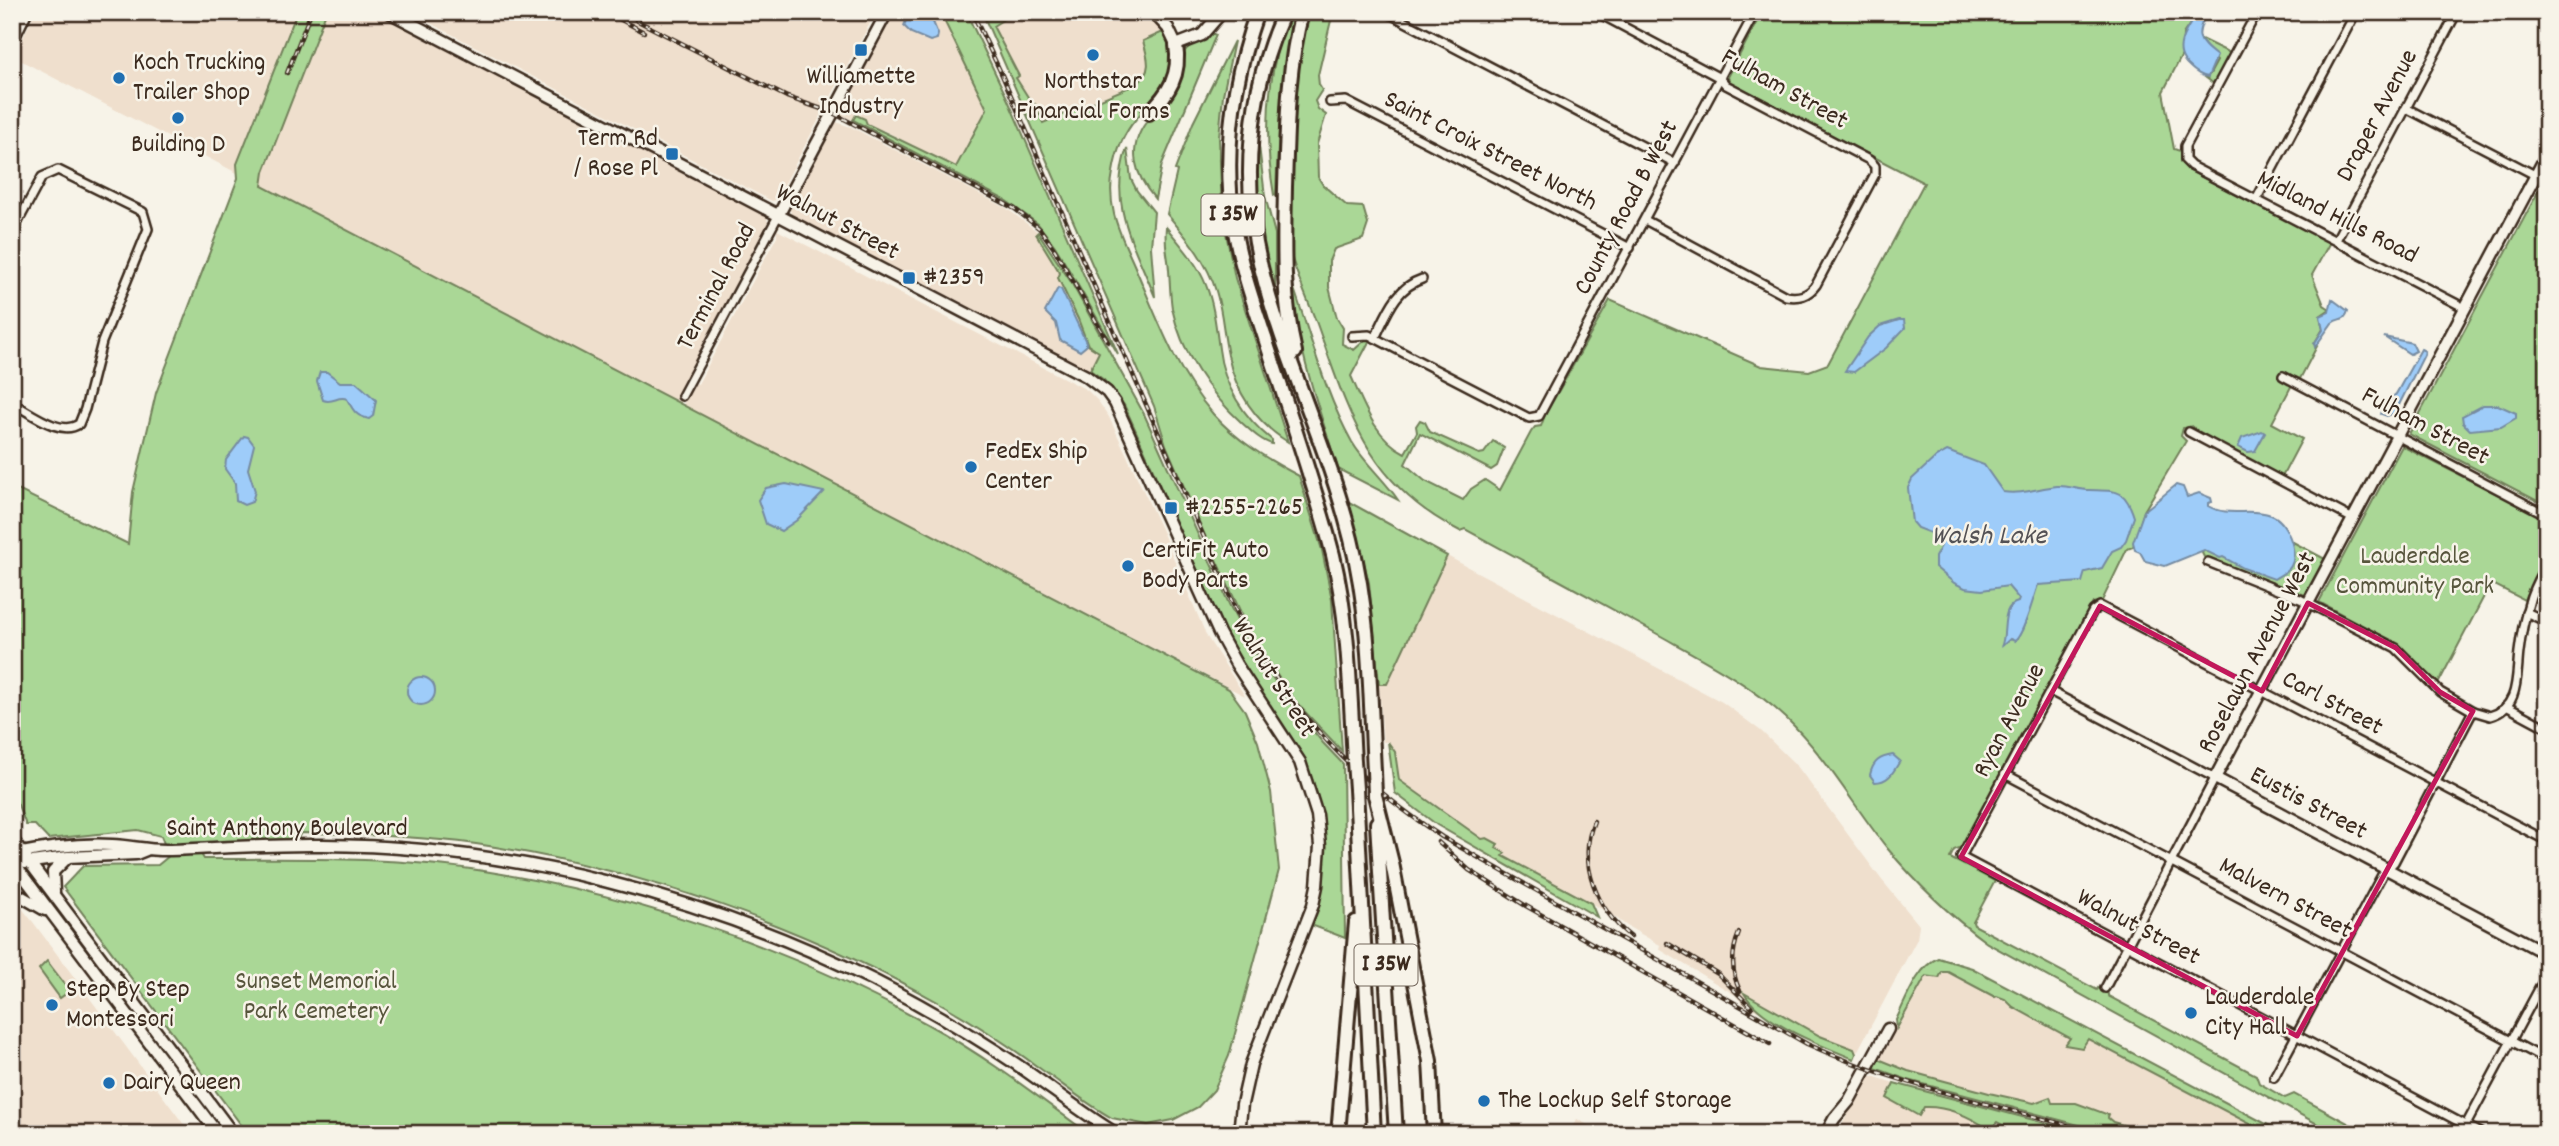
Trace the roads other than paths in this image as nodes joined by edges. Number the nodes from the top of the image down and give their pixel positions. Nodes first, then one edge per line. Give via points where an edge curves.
1 (26, 12) edge
2 (389, 12) edge
3 (887, 12) edge
4 (1153, 12) edge
5 (1222, 12) edge
6 (1257, 12) edge
7 (1284, 12) edge
8 (1303, 12) edge
9 (1386, 12) edge
10 (1596, 12) edge
11 (1755, 12) edge
12 (2258, 12) edge
13 (2356, 12) edge
14 (2457, 12) edge
15 (12, 41) edge
16 (1176, 45) junction
17 (1720, 78) junction
18 (1330, 102) dead end
19 (2406, 108) junction
20 (1149, 113) dead end
21 (2547, 154) edge
22 (1675, 163) junction
23 (2535, 175) junction
24 (2256, 200) junction
25 (778, 216) junction
26 (1645, 220) junction
27 (12, 233) edge
28 (2336, 240) junction
29 (1630, 248) junction
30 (1422, 279) dead end
31 (2465, 308) junction
32 (1352, 336) dead end
33 (1375, 338) junction
34 (2283, 376) dead end
35 (682, 396) dead end
36 (1304, 396) junction
37 (12, 403) edge
38 (2189, 432) dead end
39 (2397, 436) junction
40 (2547, 514) edge
41 (2353, 519) junction
42 (2208, 562) dead end
43 (2547, 563) edge
44 (2304, 601) junction
45 (2097, 606) joint
46 (2526, 612) junction
47 (2547, 622) edge
48 (2050, 691) junction
49 (2262, 691) junction
50 (2508, 707) junction
51 (2473, 711) junction
52 (2547, 728) edge
53 (2005, 774) junction
54 (2215, 778) junction
55 (2435, 782) junction
56 (1375, 795) junction
57 (12, 839) edge
58 (2547, 841) edge
59 (146, 850) junction
60 (68, 857) junction
61 (1961, 857) joint
62 (15, 859) edge
63 (2171, 862) junction
64 (30, 863) junction
65 (2388, 869) junction
66 (1361, 872) junction
67 (12, 891) edge
68 (55, 896) junction
69 (54, 917) junction
70 (2127, 945) junction
71 (2341, 952) junction
72 (2547, 954) edge
73 (2547, 974) edge
74 (2105, 988) dead end
75 (1886, 1032) dead end
76 (2297, 1036) junction
77 (2511, 1041) junction
78 (2547, 1060) edge
79 (2274, 1077) dead end
80 (2466, 1125) junction
81 (218, 1134) edge
82 (233, 1134) edge
83 (1117, 1134) edge
84 (1239, 1134) edge
85 (1338, 1134) edge
86 (1374, 1134) edge
87 (1396, 1134) edge
88 (1434, 1134) edge
89 (1826, 1134) edge
90 (2482, 1134) edge

1 - 15 street
2 - 25 street, Walnut Street
3 - 25 street, Terminal Road
4 - 16 street via 1168,27
5 - 16 street via 1202,35
6 - 66 highway, I 35W, bridge via 1236,83 1230,134 1233,221 1245,276 1315,492 1339,584
7 - 36 highway, I 35W via 1258,95 1251,193 1262,269
8 - 36 highway via 1287,105 1285,195 1286,294
9 - 22 street
10 - 17 street, Fulham Street
11 - 17 street, County Road B West
12 - 24 street, Midland Hills Road via 2185,146 2184,158
13 - 24 street
14 - 19 street, Draper Avenue
16 - 20 highway via 1174,82
17 - 22 street, County Road B West
17 - 26 street, Fulham Street via 1869,160 1875,174 1816,285 1803,296 1786,296
18 - 29 street, Saint Croix Street North via 1346,101
19 - 23 street
19 - 28 street, Draper Avenue
21 - 23 street, Roselawn Avenue West
22 - 26 street, County Road B West
23 - 31 street, Roselawn Avenue West
24 - 28 street, Midland Hills Road
25 - 35 street, Terminal Road
25 - 84 street, Walnut Street via 1086,376 1107,392 1122,414 1219,634 1300,762 1317,816 1317,886 1307,925 1251,1065
26 - 29 street, County Road B West
27 - 37 street via 42,177 58,170 143,212 148,223 102,342 79,424 69,429 57,427
28 - 31 street, Midland Hills Road
29 - 33 street, County Road B West via 1542,413 1532,418
30 - 33 street via 1399,292
31 - 39 street, Roselawn Avenue West
32 - 33 street
34 - 39 street, Fulham Street
36 - 56 highway, I 35W, bridge via 1345,518 1361,591
38 - 41 street
39 - 40 street, Fulham Street
39 - 41 street, Roselawn Avenue West
41 - 44 street, Roselawn Avenue West
42 - 44 street
43 - 46 street
44 - 49 street, Roselawn Avenue West
44 - 51 street via 2396,648 2440,692
45 - 48 street, Ryan Avenue
45 - 49 street, Carl Street
46 - 47 street
46 - 50 street via 2518,676
48 - 53 street, Ryan Avenue
48 - 54 street, Eustis Street
49 - 54 street, Roselawn Avenue West
49 - 55 street, Carl Street
50 - 51 street via 2490,716
50 - 52 street
51 - 55 street
53 - 61 street, Ryan Avenue
53 - 63 street, Malvern Street
54 - 63 street, Roselawn Avenue West
54 - 65 street, Eustis Street
55 - 58 street, Carl Street
55 - 65 street
56 - 87 highway, I 35W
56 - 88 highway via 1430,1061
57 - 62 street
59 - 60 street, Saint Anthony Boulevard
59 - 62 street, Saint Anthony Boulevard via 109,845
59 - 83 street, Saint Anthony Boulevard via 324,845 447,852 559,871 669,898 792,943 876,982 973,1035
60 - 64 street, Saint Anthony Boulevard
60 - 68 street via 53,872
61 - 70 street, Walnut Street
62 - 64 street
62 - 69 street
63 - 70 street, Roselawn Avenue West
63 - 71 street, Malvern Street
64 - 68 street
65 - 71 street
65 - 72 street, Eustis Street
66 - 85 highway
66 - 86 highway, I 35W
67 - 69 street
68 - 82 street
69 - 81 street
70 - 74 street, Roselawn Avenue West
70 - 76 street, Walnut Street
71 - 76 street
71 - 77 street, Malvern Street
73 - 77 street
75 - 89 street
76 - 79 street
76 - 80 street, Walnut Street
77 - 78 street, Malvern Street
77 - 80 street
80 - 90 street, Walnut Street

